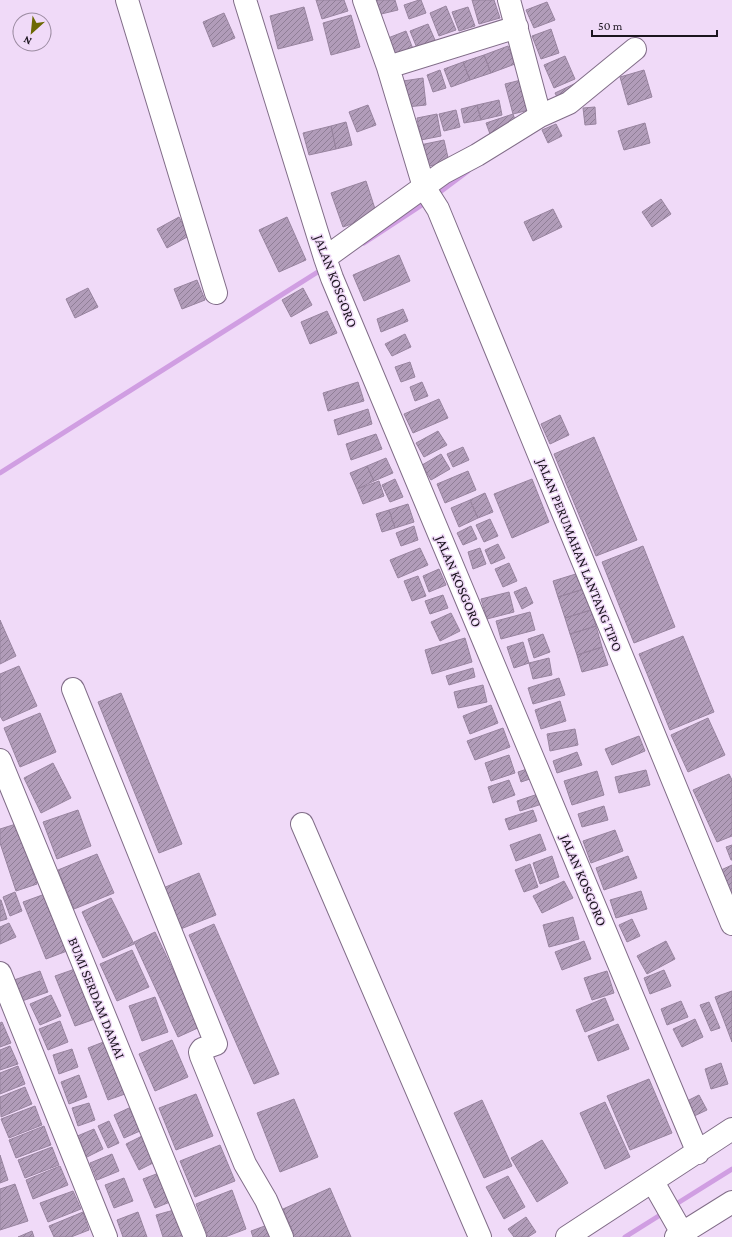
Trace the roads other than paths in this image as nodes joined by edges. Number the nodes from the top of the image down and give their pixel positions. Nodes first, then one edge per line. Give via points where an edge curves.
1 (127, 0) edge
2 (245, 0) edge
3 (364, 0) edge
4 (509, 0) edge
5 (517, 27) junction
6 (635, 50) dead end
7 (388, 66) junction
8 (540, 116) junction
9 (424, 188) junction
10 (328, 265) junction
11 (216, 293) dead end
12 (73, 689) dead end
13 (0, 760) edge
14 (302, 824) dead end
15 (732, 924) edge
16 (0, 973) edge
17 (732, 1129) edge
18 (698, 1153) junction
19 (655, 1187) junction
20 (732, 1202) edge
21 (679, 1233) edge
22 (106, 1237) edge
23 (195, 1237) edge
24 (282, 1237) edge
25 (480, 1237) edge
26 (567, 1237) edge

1 - 11 street
2 - 10 street, JALAN KOSGORO
3 - 7 street, JALAN PERUMAHAN LANTANG TIPO
4 - 5 street
5 - 7 street
5 - 8 street
6 - 8 street via 573,100
7 - 9 street, JALAN PERUMAHAN LANTANG TIPO
8 - 9 street via 443,173
9 - 10 street
9 - 15 street, JALAN PERUMAHAN LANTANG TIPO via 438,209
10 - 18 street, JALAN KOSGORO
12 - 24 street via 216,1044 202,1049 201,1056 244,1164 266,1200
13 - 23 street, BUMI SERDAM DAMAI
14 - 25 street
16 - 22 street
17 - 18 street
18 - 19 street
19 - 21 street
19 - 26 street
20 - 21 street

